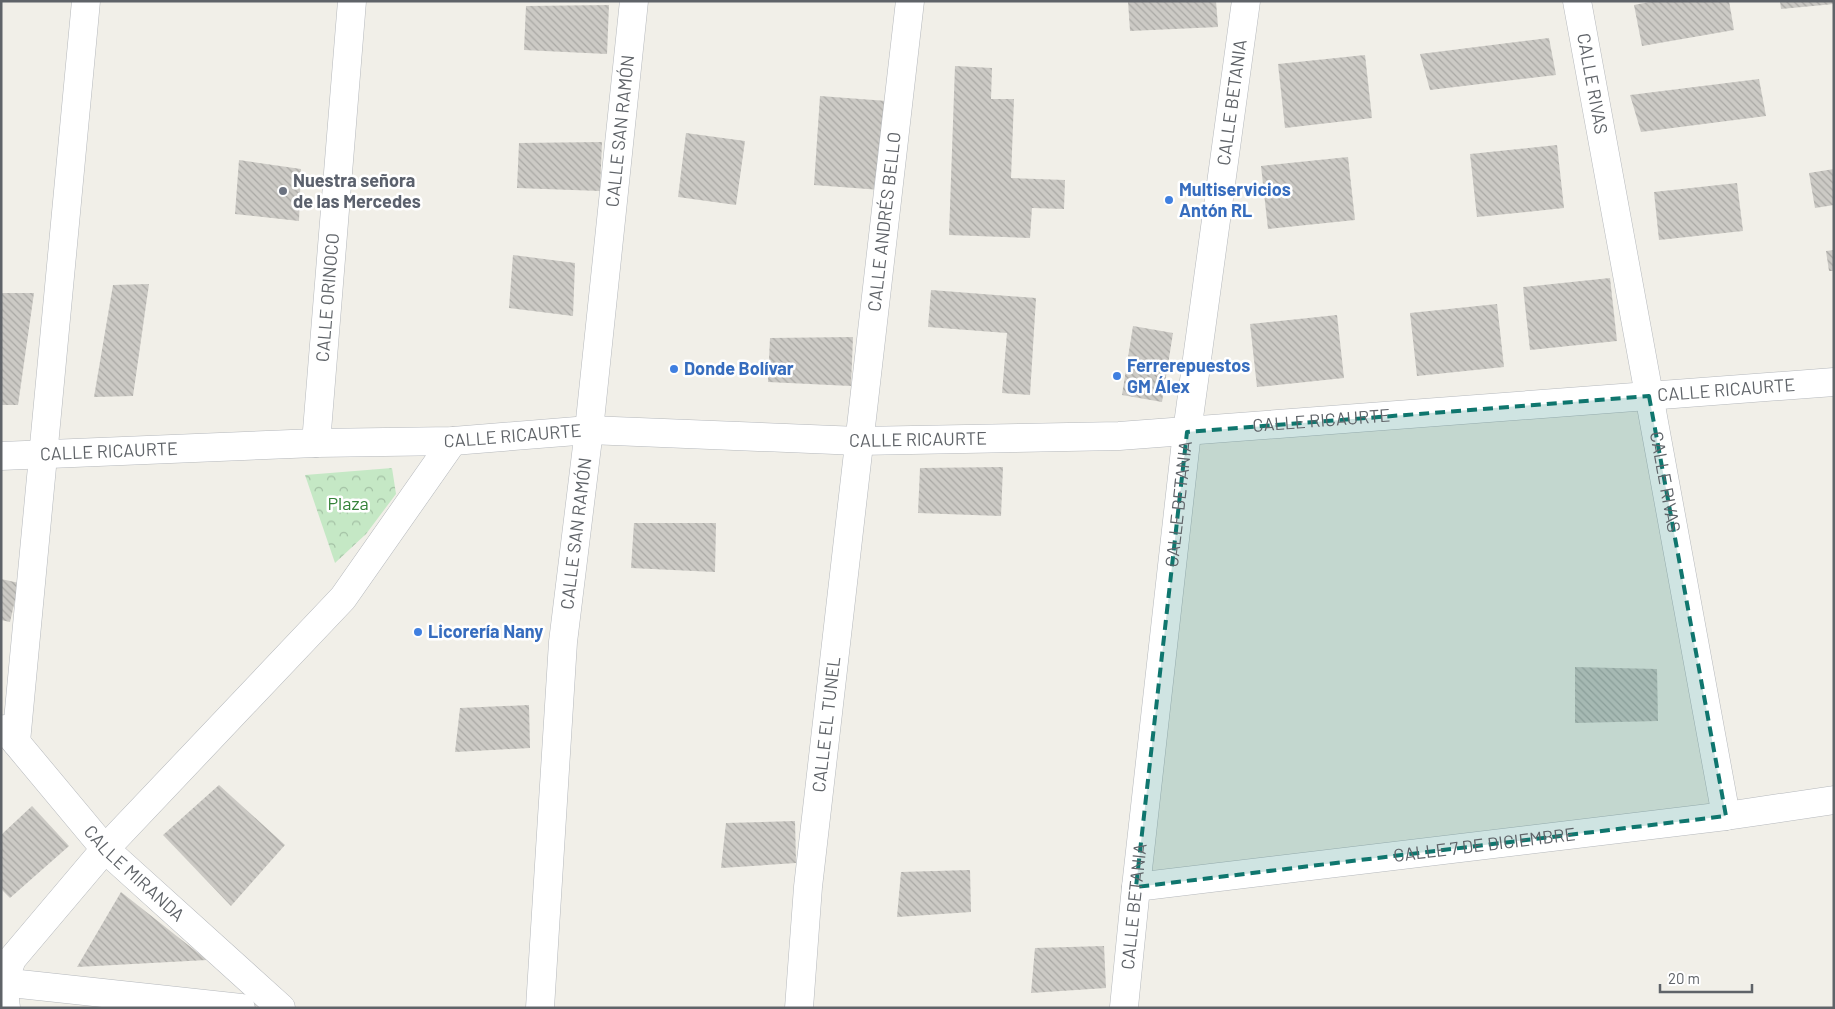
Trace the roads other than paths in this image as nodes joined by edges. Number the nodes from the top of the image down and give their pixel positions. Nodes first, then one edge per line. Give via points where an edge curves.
1 (86, 1) edge
2 (352, 1) edge
3 (634, 1) edge
4 (910, 1) edge
5 (1246, 1) edge
6 (1577, 1) edge
7 (1834, 382) edge
8 (1649, 396) junction
9 (589, 430) junction
10 (1187, 432) junction
11 (859, 441) junction
12 (453, 442) junction
13 (316, 443) junction
14 (42, 454) junction
15 (1, 456) edge
16 (9, 733) edge
17 (1834, 800) edge
18 (1726, 816) junction
19 (105, 849) junction
20 (1136, 887) junction
21 (3, 991) edge
22 (1124, 1007) edge
23 (241, 1008) edge
24 (281, 1008) edge
25 (540, 1008) edge
26 (799, 1008) edge

1 - 14 street
2 - 13 street, CALLE ORINOCO
3 - 9 street, CALLE SAN RAMÓN
4 - 11 street, CALLE ANDRÉS BELLO
5 - 10 street, CALLE BETANIA
6 - 8 street, CALLE RIVAS
7 - 8 street, CALLE RICAURTE
8 - 10 street, CALLE RICAURTE
8 - 18 street, CALLE RIVAS
9 - 11 street, CALLE RICAURTE
9 - 12 street, CALLE RICAURTE
9 - 25 street, CALLE SAN RAMÓN via 563,642
10 - 11 street, CALLE RICAURTE
10 - 20 street, CALLE BETANIA
11 - 26 street, CALLE EL TUNEL via 808,887
12 - 13 street, CALLE RICAURTE
12 - 19 street via 344,598
13 - 14 street, CALLE RICAURTE
14 - 15 street, CALLE RICAURTE
14 - 16 street
16 - 19 street, CALLE MIRANDA
17 - 18 street, CALLE 7 DE DICIEMBRE
18 - 20 street, CALLE 7 DE DICIEMBRE
19 - 21 street via 12,959
19 - 24 street, CALLE MIRANDA
20 - 22 street, CALLE BETANIA
21 - 23 street

